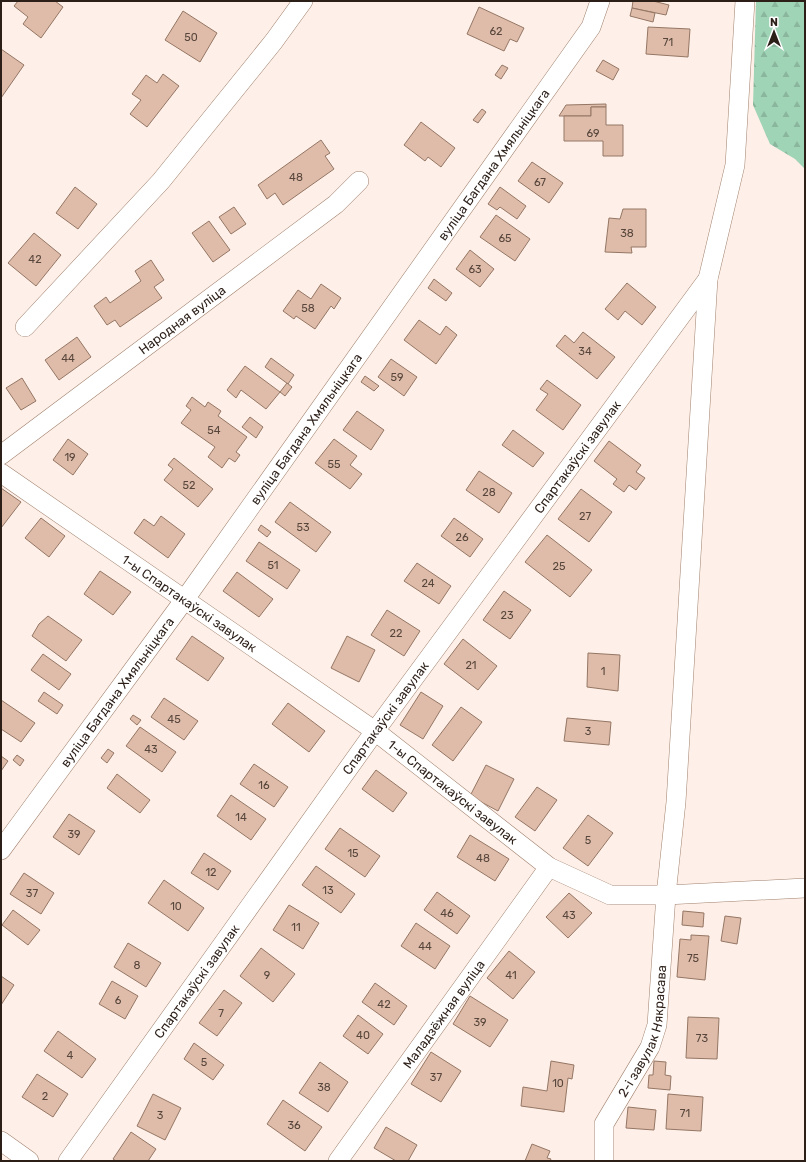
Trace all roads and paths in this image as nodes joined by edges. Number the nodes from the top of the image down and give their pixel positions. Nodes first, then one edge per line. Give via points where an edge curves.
1 (303, 1) edge
2 (600, 1) edge
3 (745, 1) edge
4 (359, 181) dead end
5 (708, 279) junction
6 (25, 327) dead end
7 (1, 455) edge
8 (1, 473) edge
9 (185, 599) junction
10 (375, 731) junction
11 (1, 850) edge
12 (549, 867) junction
13 (805, 888) edge
14 (666, 895) junction
15 (1, 1140) edge
16 (29, 1161) edge
17 (68, 1161) edge
18 (338, 1161) edge
19 (604, 1161) edge

1 - 6 street via 274,41 161,181
2 - 9 street, вуліца Багдана Хмяльніцкага via 591,27
3 - 5 street via 735,165
4 - 7 street, Народная вуліца via 336,204
5 - 10 street, Спартакаўскі завулак
5 - 14 street, 2-і завулак Някрасава via 676,802
8 - 9 street, 1-ы Спартакаўскі завулак
9 - 10 street, 1-ы Спартакаўскі завулак
9 - 11 street, вуліца Багдана Хмяльніцкага
10 - 12 street, 1-ы Спартакаўскі завулак
10 - 17 street, Спартакаўскі завулак
12 - 14 street, 1-ы Спартакаўскі завулак via 610,895
12 - 18 street, Маладзёжная вуліца
13 - 14 street, 1-ы Спартакаўскі завулак
14 - 19 street, 2-і завулак Някрасава via 657,1025 650,1047 604,1124
15 - 16 street

